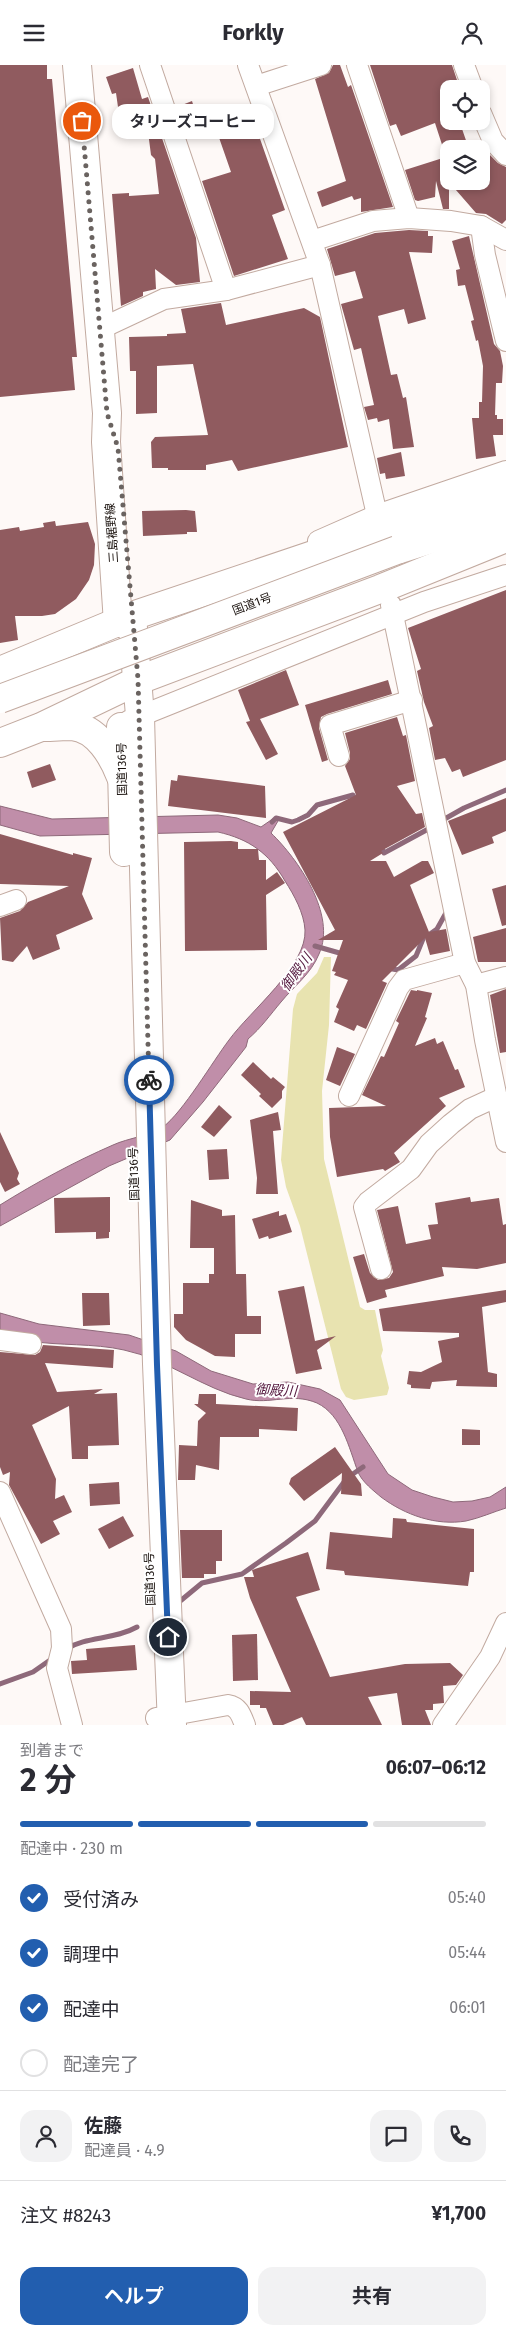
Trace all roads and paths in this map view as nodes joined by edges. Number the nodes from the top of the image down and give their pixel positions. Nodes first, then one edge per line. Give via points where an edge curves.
1 (77, 65) edge
2 (150, 65) edge
3 (248, 65) edge
4 (321, 65) edge
5 (357, 65) edge
6 (464, 65) edge
7 (470, 80) edge
8 (256, 86) junction
9 (488, 130) edge
10 (506, 155) edge
11 (409, 218) junction
12 (481, 226) junction
13 (506, 240) edge
14 (312, 241) junction
15 (320, 265) junction
16 (226, 290) junction
17 (100, 329) junction
18 (506, 341) edge
19 (506, 471) edge
20 (506, 489) edge
21 (377, 515) junction
22 (506, 515) edge
23 (506, 538) edge
24 (506, 575) edge
25 (204, 591) junction
26 (392, 610) junction
27 (125, 619) junction
28 (0, 671) edge
29 (129, 683) junction
30 (0, 699) edge
31 (412, 700) junction
32 (131, 719) junction
33 (41, 727) junction
34 (0, 743) edge
35 (339, 756) dead end
36 (122, 780) junction
37 (465, 963) junction
38 (506, 977) edge
39 (476, 985) junction
40 (349, 1096) dead end
41 (496, 1097) junction
42 (506, 1142) edge
43 (141, 1143) junction
44 (381, 1269) dead end
45 (0, 1340) edge
46 (31, 1344) dead end
47 (0, 1492) edge
48 (506, 1623) edge
49 (164, 1721) edge
50 (72, 1725) edge
51 (245, 1725) edge
52 (444, 1725) edge

1 - 17 main road, 三島裾野線
2 - 16 street
3 - 8 street
4 - 8 street
5 - 11 street
6 - 7 street
8 - 14 street
9 - 10 street via 492,141
11 - 12 street
11 - 14 street via 373,221
12 - 13 street
12 - 18 street
14 - 15 street
15 - 16 street
15 - 21 street
16 - 17 street via 164,299
17 - 27 main road, 三島裾野線 via 107,413 106,442
19 - 21 street
20 - 25 main road
21 - 25 street
22 - 30 main road, 国道1号, bridge via 397,550
23 - 29 main road
24 - 26 street
25 - 27 main road
26 - 31 street
26 - 32 street
27 - 28 main road
27 - 29 main road, 国道136号
29 - 32 main road, 国道136号
29 - 33 main road
31 - 35 street via 330,725
31 - 37 street
32 - 36 main road, 国道136号
32 - 43 main road, 国道136号
33 - 34 main road
33 - 36 main road via 74,726 96,737 113,756
36 - 43 main road, 国道136号
37 - 39 street
37 - 40 street via 404,980
38 - 39 street
39 - 41 street
41 - 42 street
41 - 44 street via 470,1109 451,1124 429,1144 411,1169 364,1207
43 - 49 main road, 国道136号
45 - 46 street
47 - 50 street via 61,1629 62,1648 57,1668
48 - 52 street via 490,1657
49 - 51 street via 228,1705 239,1711

